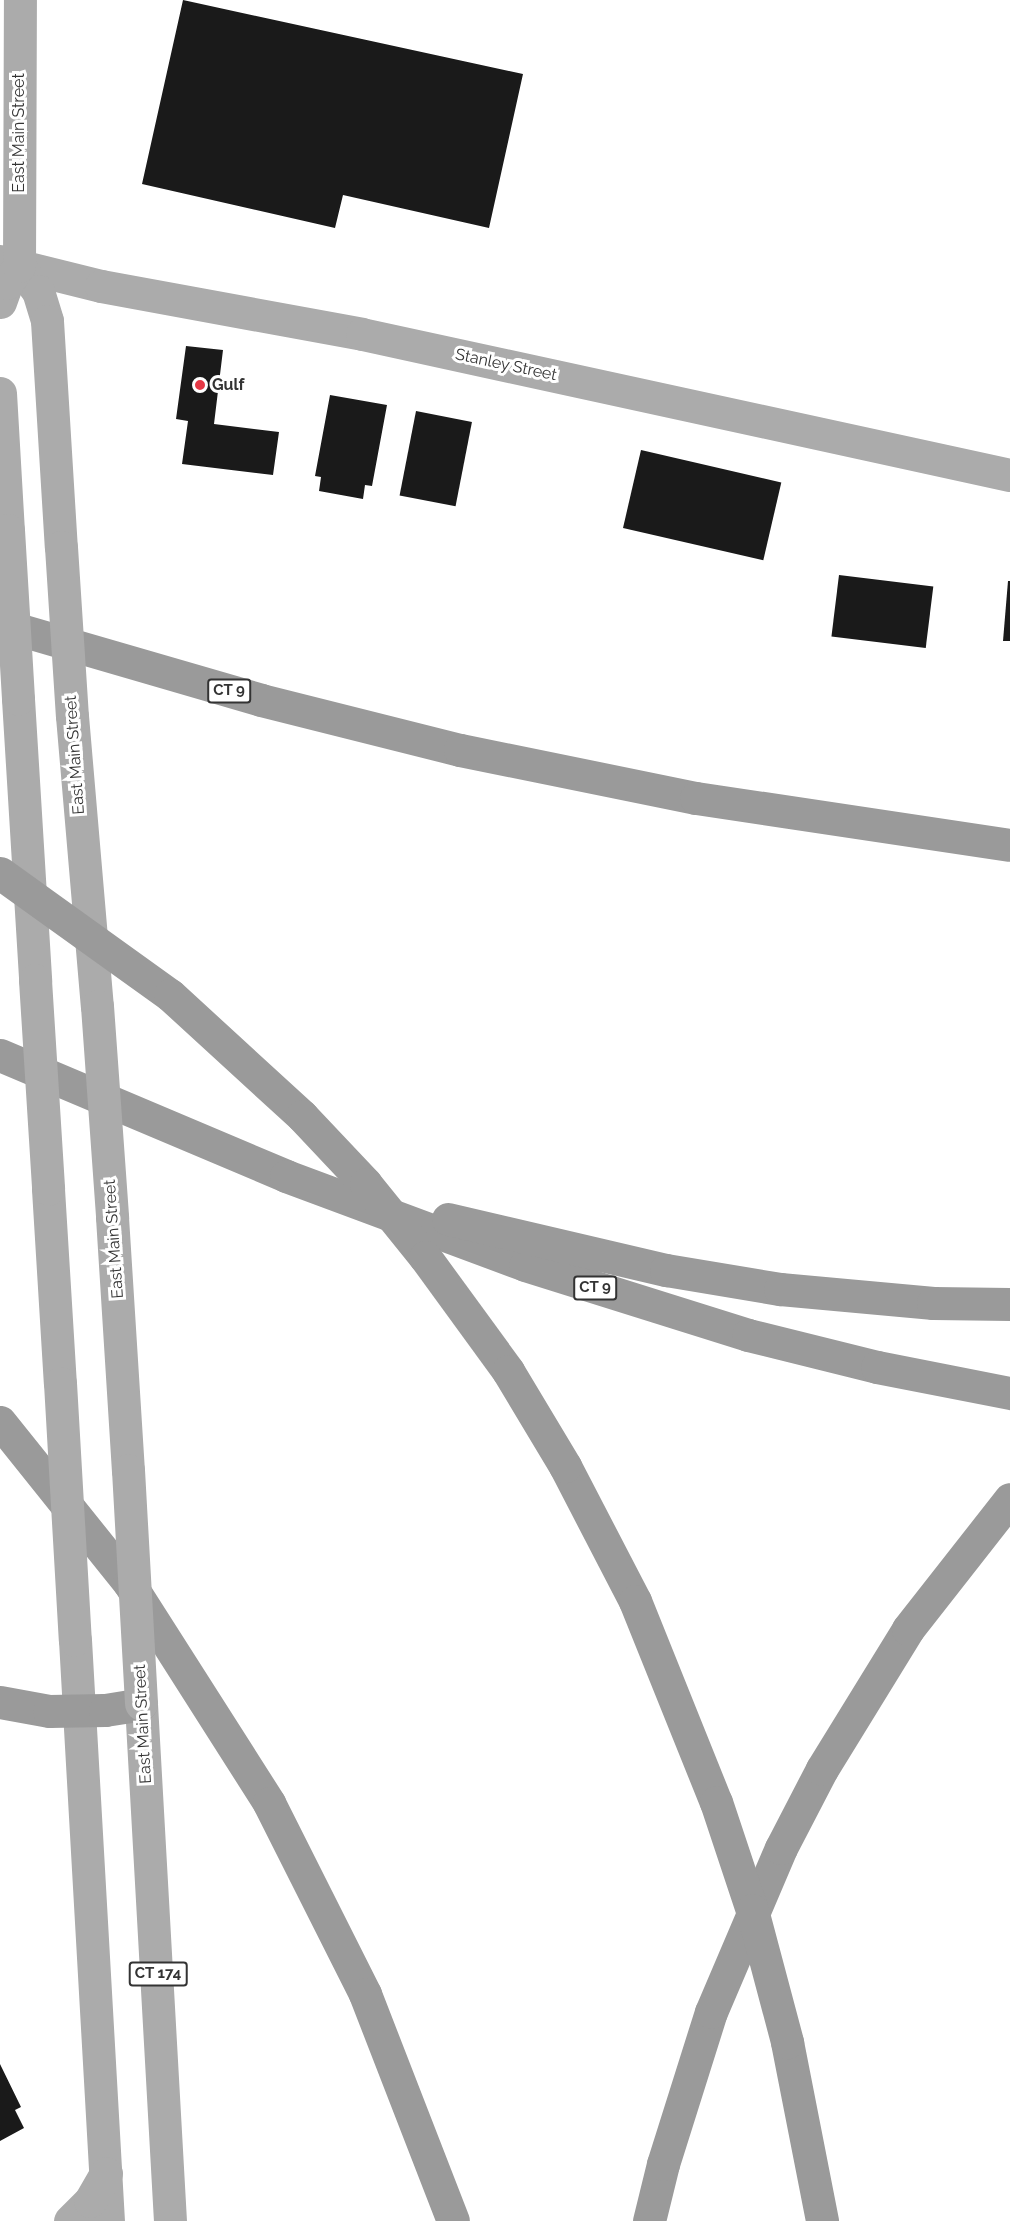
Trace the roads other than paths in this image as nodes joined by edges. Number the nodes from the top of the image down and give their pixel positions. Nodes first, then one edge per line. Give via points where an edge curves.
1 (20, 0) edge
2 (10, 264) edge
3 (0, 302) edge
4 (0, 393) edge
5 (1010, 475) edge
6 (0, 624) edge
7 (924, 834) junction
8 (1010, 836) edge
9 (1010, 845) edge
10 (0, 873) edge
11 (0, 1055) edge
12 (348, 1201) junction
13 (1010, 1304) edge
14 (1010, 1393) edge
15 (0, 1422) edge
16 (1010, 1499) edge
17 (0, 1702) edge
18 (79, 1711) junction
19 (137, 1713) junction
20 (106, 2173) junction
21 (70, 2221) edge
22 (108, 2221) edge
23 (170, 2221) edge
24 (453, 2221) edge
25 (649, 2221) edge
26 (822, 2221) edge

1 - 2 main road, East Main Street
2 - 3 main road
2 - 5 main road, Stanley Street via 113,289 363,334
2 - 19 main road, East Main Street / CT 174, bridge via 38,291 47,321 72,716 112,1217 128,1470
4 - 18 main road, bridge
6 - 7 highway, CT 9 via 261,700 460,750 696,798
7 - 8 highway
7 - 9 highway, CT 9
10 - 26 highway, bridge via 170,995 302,1116 366,1184 508,1371 565,1466 634,1601 717,1802 752,1910 787,2042
11 - 12 highway, CT 9
12 - 13 highway via 430,1215 722,1280 857,1298
12 - 14 highway, CT 9 via 525,1265 747,1335 866,1365
15 - 24 highway via 129,1583 269,1803 378,2023
16 - 25 highway via 908,1629 822,1769 781,1848 711,2012 675,2121
17 - 18 highway via 49,1711
18 - 19 highway
18 - 20 main road
19 - 23 main road, East Main Street / CT 174
20 - 21 main road via 90,2201
20 - 22 main road

